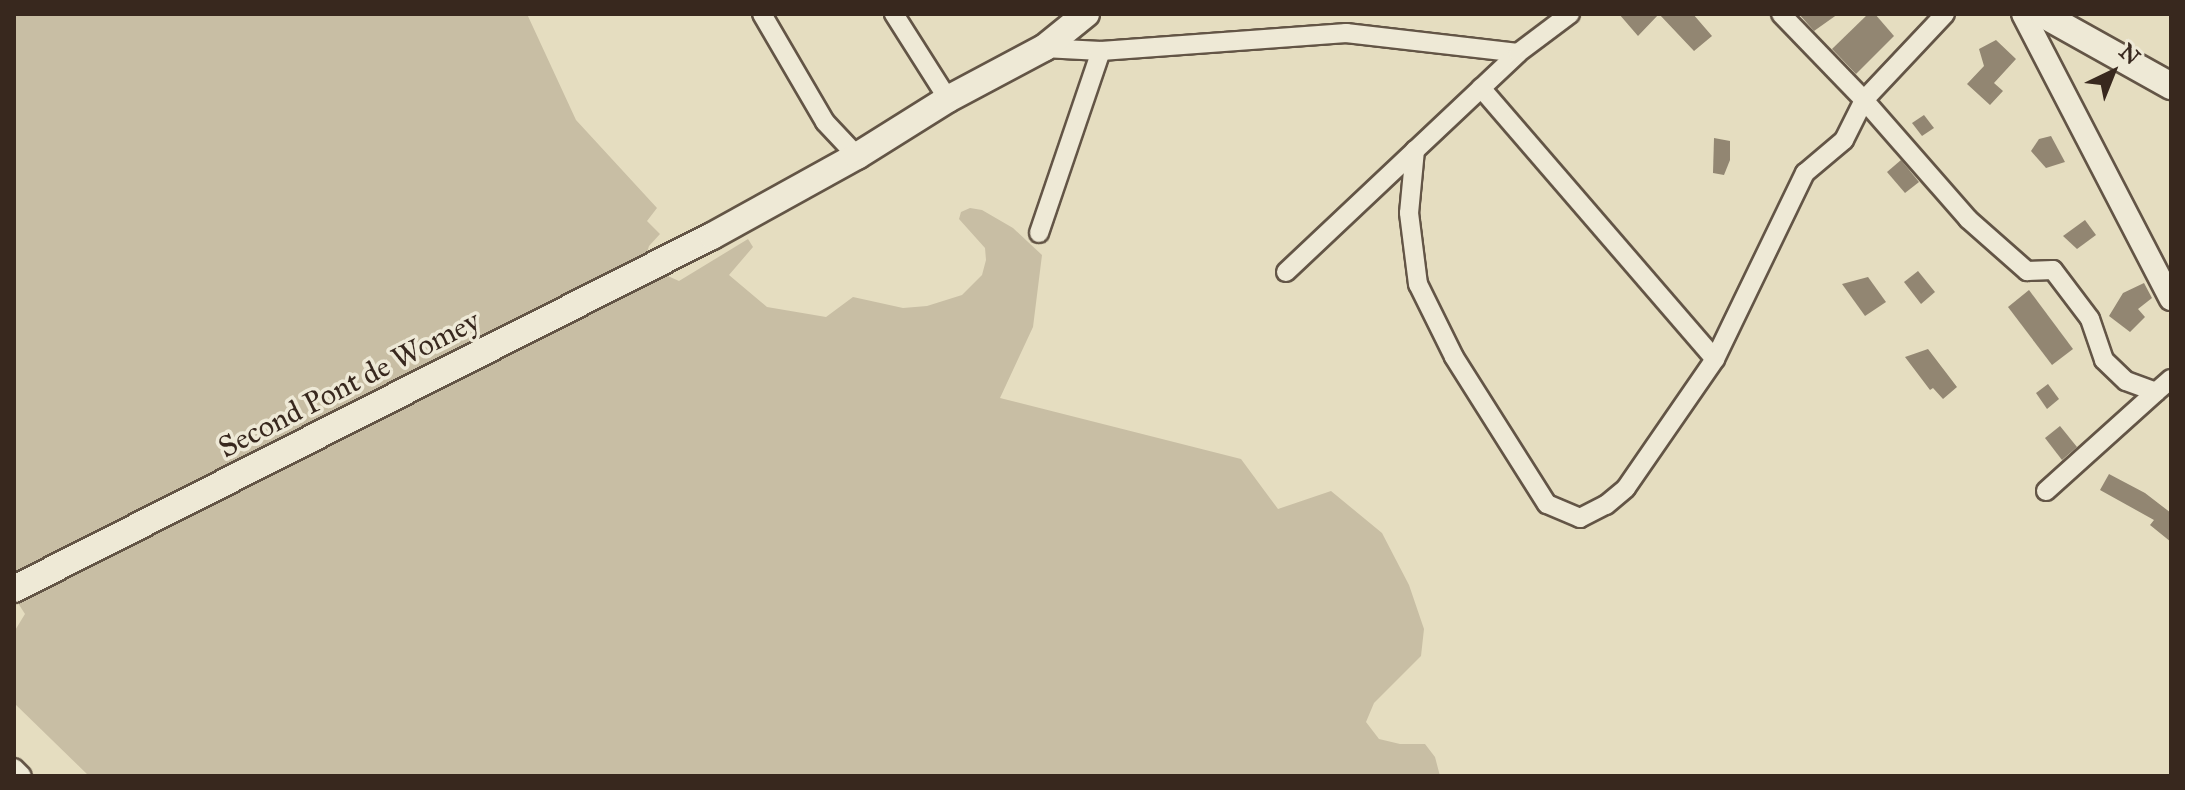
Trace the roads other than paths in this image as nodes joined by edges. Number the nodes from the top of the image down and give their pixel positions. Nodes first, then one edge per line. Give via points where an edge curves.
1 (762, 14) edge
2 (894, 14) edge
3 (1086, 14) edge
4 (1352, 14) edge
5 (1781, 14) edge
6 (1945, 14) edge
7 (2023, 14) edge
8 (2042, 14) edge
9 (1568, 15) edge
10 (1346, 33) junction
11 (1044, 48) junction
12 (1101, 51) junction
13 (1518, 53) junction
14 (2171, 86) edge
15 (1481, 88) junction
16 (948, 99) junction
17 (1864, 100) junction
18 (1415, 150) junction
19 (857, 156) junction
20 (1039, 233) dead end
21 (1286, 272) dead end
22 (2171, 299) edge
23 (1715, 359) junction
24 (2171, 379) edge
25 (2156, 392) junction
26 (2046, 491) dead end
27 (14, 589) edge
28 (14, 768) edge
29 (22, 776) edge

1 - 19 street via 825,122
2 - 16 street
3 - 11 main road, Second Pont de Womey
4 - 10 street
5 - 17 street
6 - 17 street
7 - 22 street
8 - 14 main road
9 - 13 street
10 - 12 street
10 - 13 street
11 - 12 street
11 - 16 main road, Second Pont de Womey
12 - 20 street
13 - 15 street
15 - 18 street
15 - 23 street
16 - 19 main road, Second Pont de Womey
17 - 23 street via 1844,140 1805,173
17 - 25 street via 1968,219 2027,271 2053,270 2090,319 2104,360 2126,381
18 - 21 street
18 - 23 street via 1409,213 1418,284 1454,357 1547,504 1580,518 1626,488
19 - 27 main road, Second Pont de Womey via 712,236
24 - 25 street
25 - 26 street
28 - 29 street

